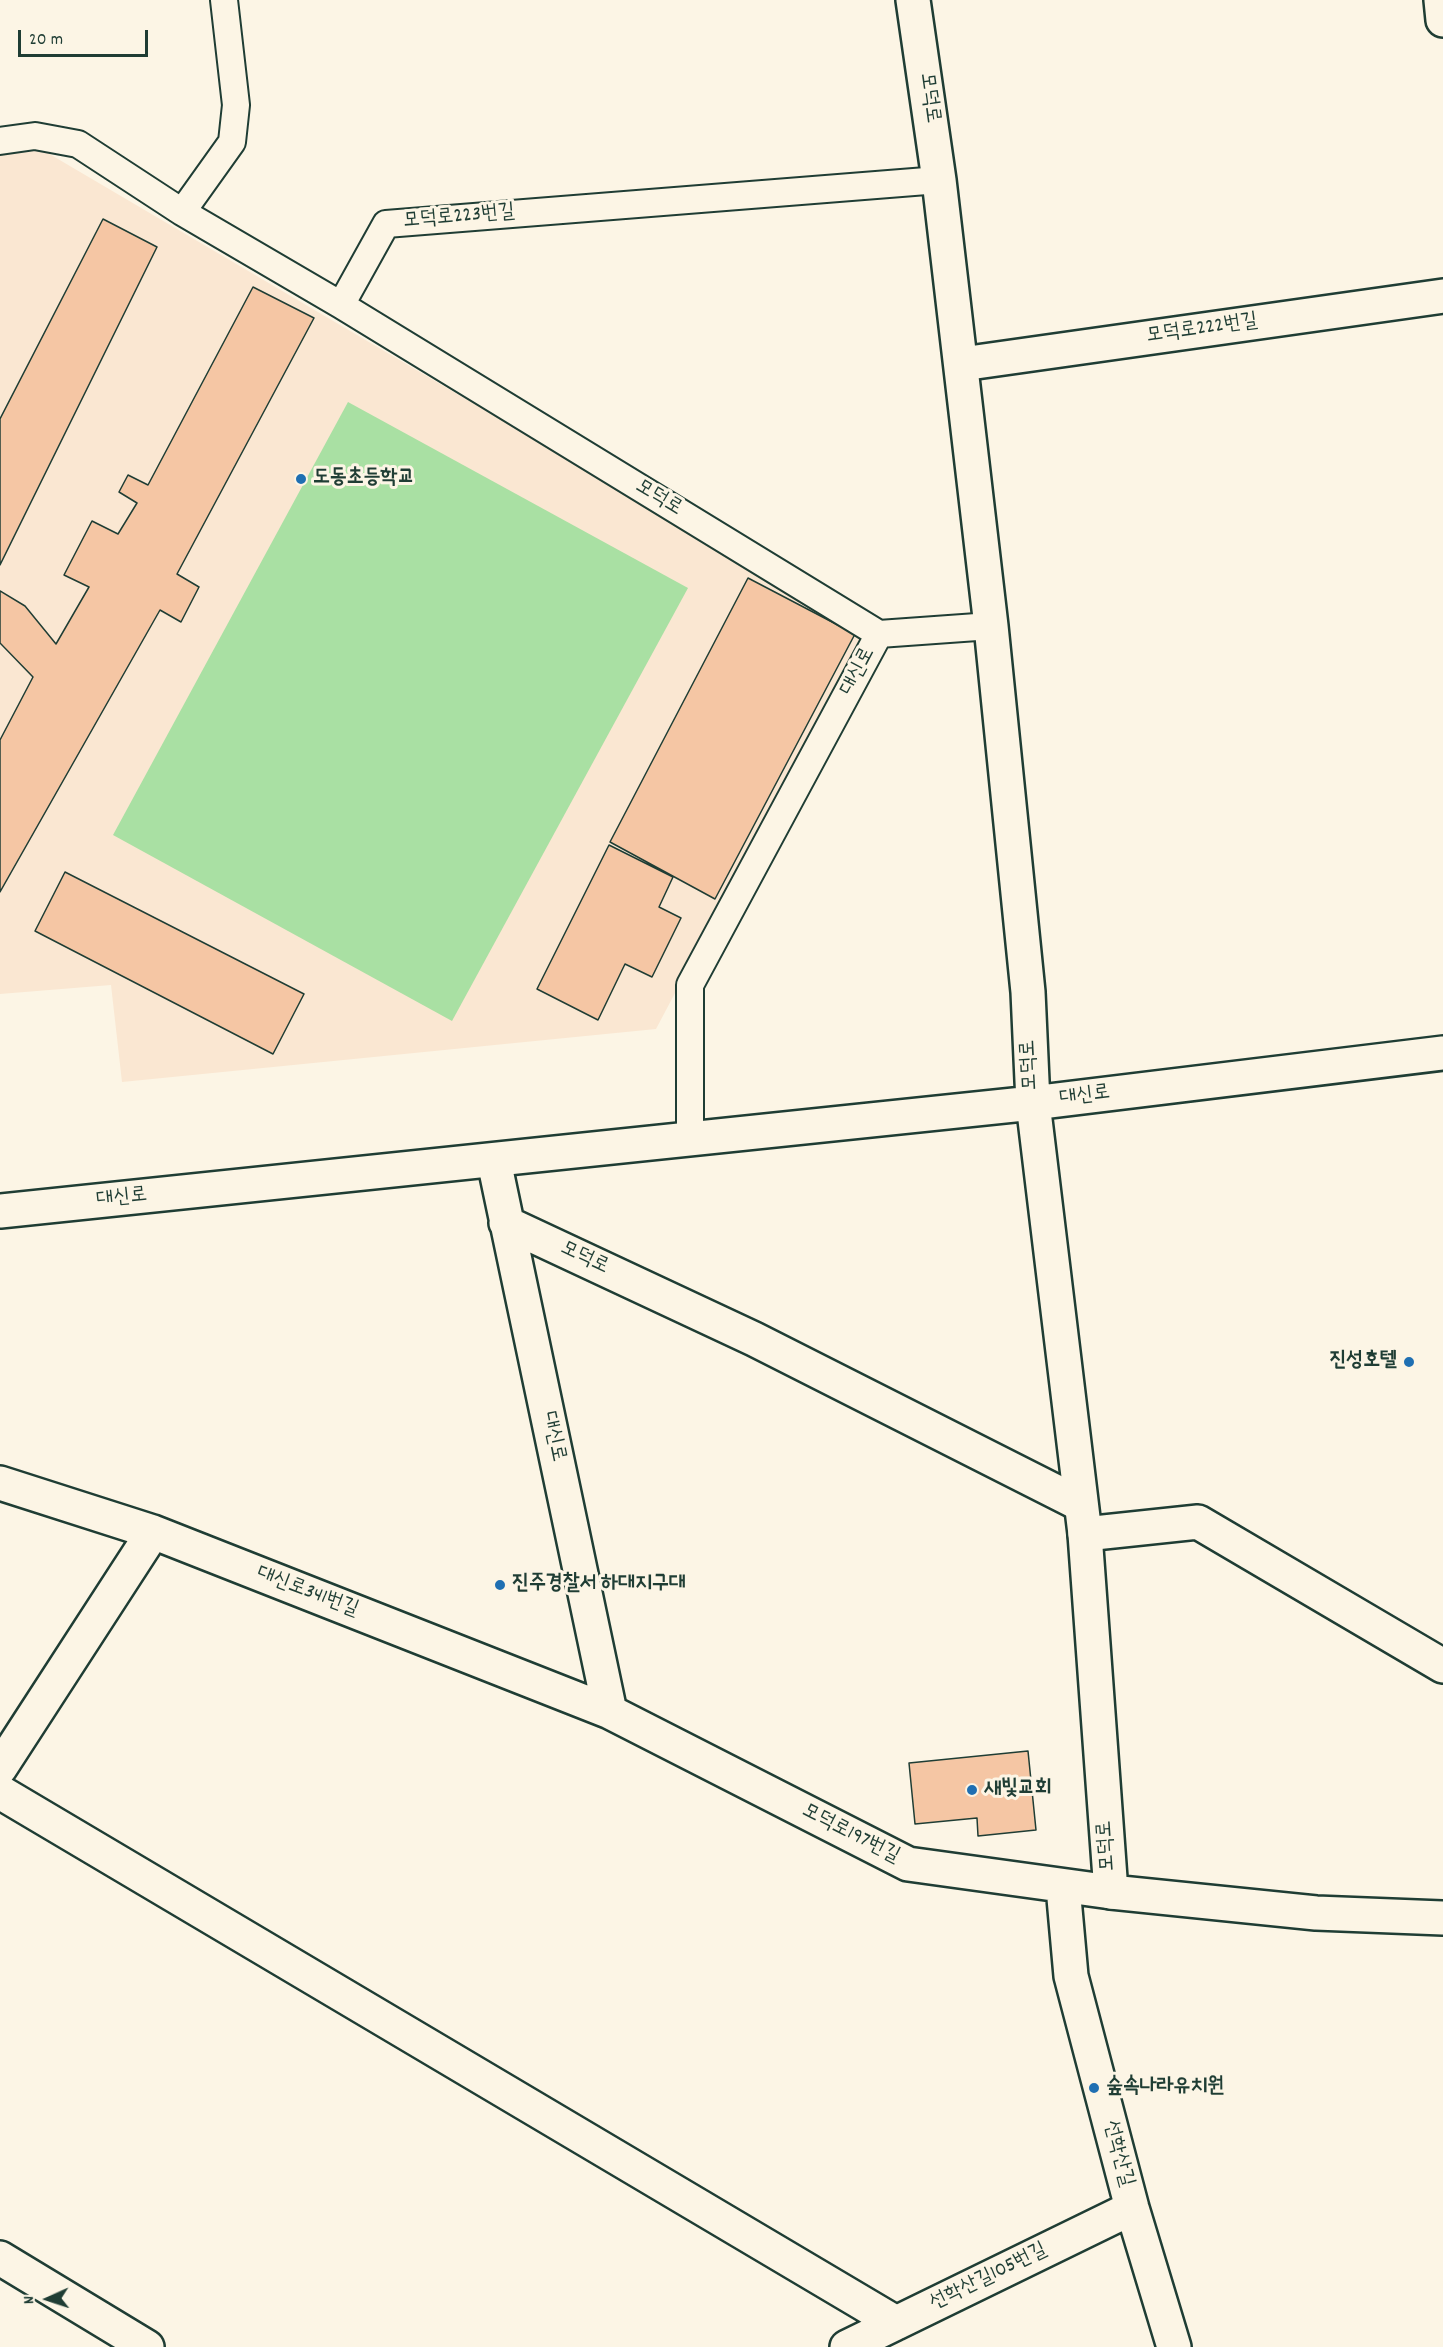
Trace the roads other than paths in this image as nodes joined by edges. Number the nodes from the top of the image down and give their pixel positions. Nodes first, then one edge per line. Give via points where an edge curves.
1 (224, 0) edge
2 (913, 0) edge
3 (1441, 0) edge
4 (1443, 20) edge
5 (0, 141) edge
6 (939, 180) junction
7 (182, 212) junction
8 (1443, 296) edge
9 (341, 305) junction
10 (962, 364) junction
11 (991, 626) junction
12 (879, 634) junction
13 (1443, 1053) edge
14 (1033, 1103) junction
15 (690, 1140) junction
16 (494, 1161) junction
17 (0, 1212) edge
18 (506, 1223) junction
19 (0, 1483) edge
20 (1082, 1519) junction
21 (153, 1532) junction
22 (1443, 1666) edge
23 (610, 1712) junction
24 (0, 1768) edge
25 (0, 1792) edge
26 (1063, 1887) junction
27 (1111, 1892) junction
28 (1443, 1918) edge
29 (1132, 2208) junction
30 (0, 2258) edge
31 (896, 2323) junction
32 (147, 2347) edge
33 (847, 2347) edge
34 (1174, 2347) edge

1 - 7 lane via 236,105 232,142
2 - 6 street, 모덕로
3 - 4 street
5 - 7 lane via 35,136 78,144
6 - 9 lane, 모덕로223번길 via 386,224
6 - 10 street, 모덕로
7 - 9 lane
8 - 10 street, 모덕로222번길
9 - 12 lane, 모덕로
10 - 11 street, 모덕로
11 - 12 lane
11 - 14 street, 모덕로 via 1028,993
12 - 15 lane, 대신로 via 690,985
13 - 14 street, 대신로
14 - 15 street, 대신로
14 - 20 street, 모덕로
15 - 16 street, 대신로
16 - 17 street, 대신로
16 - 18 street, 대신로
18 - 20 street, 모덕로 via 754,1339
18 - 23 street, 대신로
19 - 21 street, 대신로341번길
20 - 22 street via 1197,1522
20 - 27 street, 모덕로
21 - 23 street, 대신로341번길
21 - 24 street
23 - 26 street, 모덕로197번길 via 908,1864
25 - 31 street
26 - 27 street, 모덕로197번길
26 - 29 street, 선학산길 via 1071,1976
27 - 28 street, 모덕로 via 1316,1913
29 - 31 street, 선학산길105번길
29 - 34 street, 선학산길
30 - 32 street
31 - 33 street, 선학산길105번길

